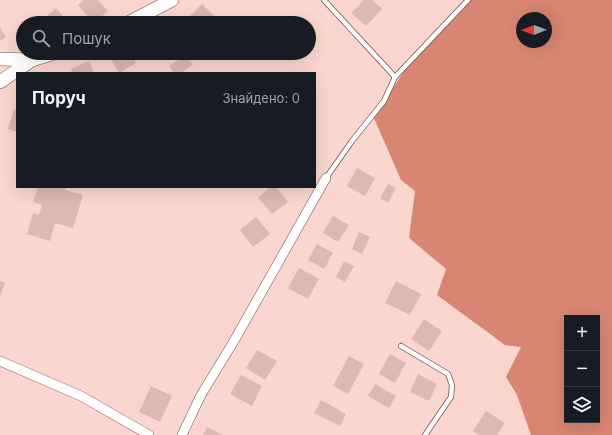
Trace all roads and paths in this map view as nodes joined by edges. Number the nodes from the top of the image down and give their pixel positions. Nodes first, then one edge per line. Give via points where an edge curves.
1 (172, 0) edge
2 (324, 0) edge
3 (468, 0) edge
4 (141, 16) edge
5 (0, 59) edge
6 (16, 60) edge
7 (32, 60) edge
8 (395, 77) junction
9 (0, 82) edge
10 (326, 178) joint
11 (401, 346) dead end
12 (0, 361) edge
13 (149, 435) edge
14 (182, 435) edge
15 (425, 435) edge

1 - 4 street
2 - 8 lane
3 - 8 lane
5 - 6 street
7 - 9 street
8 - 10 lane via 384,101
10 - 14 street via 201,395
11 - 15 lane via 448,374 452,385 451,396
12 - 13 street via 81,396

